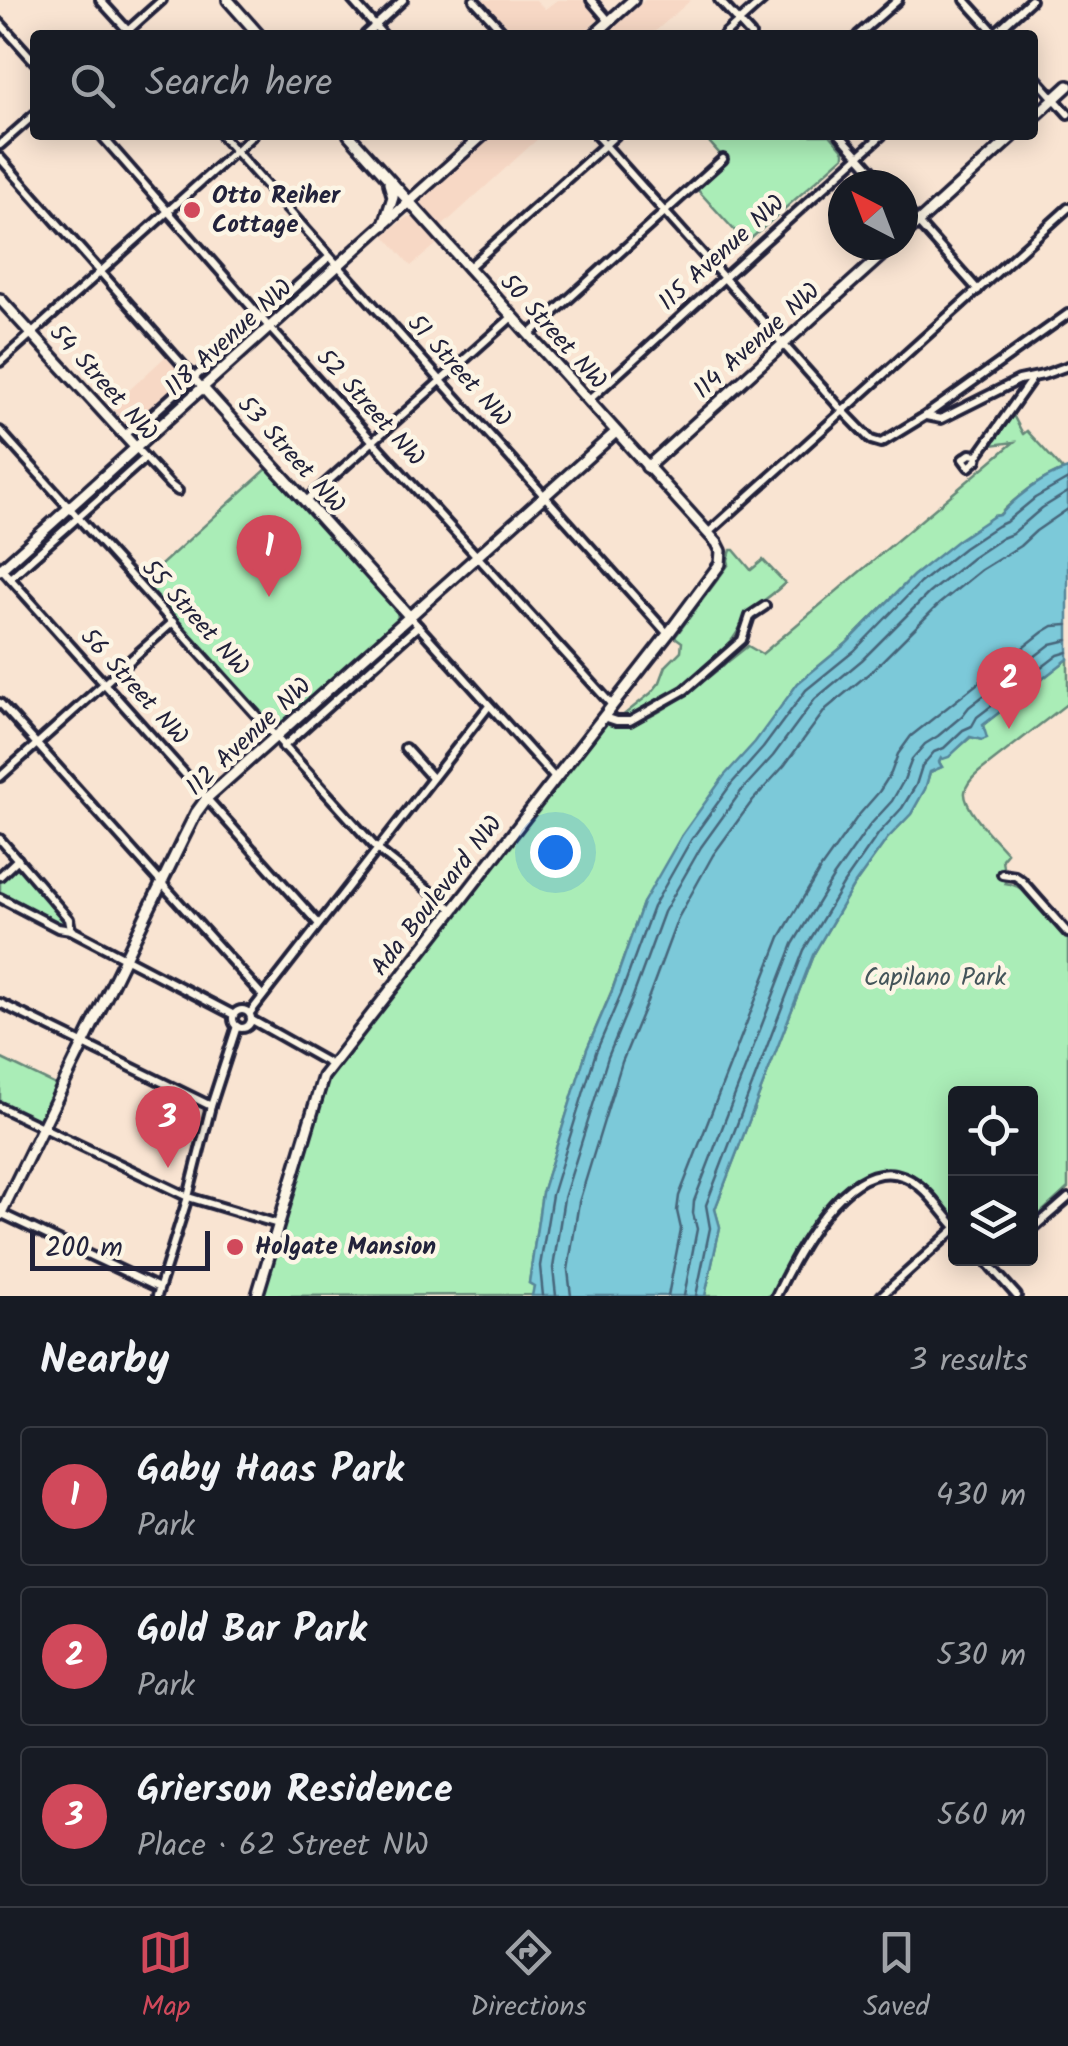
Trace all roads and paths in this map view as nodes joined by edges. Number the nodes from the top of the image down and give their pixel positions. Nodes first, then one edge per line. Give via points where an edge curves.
1 (100, 0) edge
2 (162, 0) edge
3 (228, 0) edge
4 (352, 0) edge
5 (403, 0) edge
6 (474, 0) edge
7 (591, 0) edge
8 (633, 0) edge
9 (720, 0) edge
10 (763, 0) edge
11 (898, 0) edge
12 (965, 0) edge
13 (1032, 0) edge
14 (610, 21) junction
15 (739, 22) junction
16 (0, 23) edge
17 (375, 26) junction
18 (125, 30) edge
19 (132, 30) edge
20 (255, 30) edge
21 (370, 30) edge
22 (379, 30) edge
23 (501, 30) edge
24 (600, 30) edge
25 (730, 30) edge
26 (746, 30) edge
27 (864, 30) edge
28 (991, 30) edge
29 (999, 30) edge
30 (30, 56) edge
31 (1038, 80) edge
32 (1068, 86) edge
33 (1054, 98) junction
34 (1038, 113) edge
35 (1068, 114) edge
36 (30, 118) edge
37 (106, 140) edge
38 (226, 140) edge
39 (248, 140) edge
40 (354, 140) edge
41 (475, 140) edge
42 (600, 140) edge
43 (611, 140) edge
44 (844, 140) edge
45 (876, 140) edge
46 (1008, 140) edge
47 (0, 145) edge
48 (605, 146) junction
49 (236, 151) junction
50 (858, 156) junction
51 (0, 158) edge
52 (723, 159) dead end
53 (871, 170) edge
54 (386, 176) junction
55 (410, 202) junction
56 (1068, 208) edge
57 (170, 210) junction
58 (664, 212) junction
59 (918, 222) joint
60 (384, 226) junction
61 (329, 257) junction
62 (876, 260) edge
63 (338, 267) junction
64 (468, 268) junction
65 (102, 271) junction
66 (724, 278) junction
67 (978, 290) junction
68 (0, 299) edge
69 (1068, 314) edge
70 (512, 316) junction
71 (262, 317) junction
72 (270, 328) junction
73 (31, 334) junction
74 (529, 336) junction
75 (783, 344) junction
76 (0, 362) edge
77 (1068, 366) edge
78 (193, 376) junction
79 (1031, 378) junction
80 (440, 381) junction
81 (203, 388) junction
82 (588, 400) junction
83 (843, 411) junction
84 (925, 416) junction
85 (0, 431) edge
86 (616, 432) junction
87 (125, 435) junction
88 (373, 441) junction
89 (136, 448) junction
90 (978, 454) dead end
91 (144, 458) junction
92 (647, 467) junction
93 (178, 491) dead end
94 (544, 496) junction
95 (306, 501) junction
96 (68, 509) junction
97 (78, 518) junction
98 (708, 533) junction
99 (477, 556) junction
100 (722, 558) joint
101 (0, 569) edge
102 (10, 578) junction
103 (764, 606) dead end
104 (410, 617) junction
105 (173, 622) junction
106 (418, 626) junction
107 (668, 634) junction
108 (104, 684) junction
109 (0, 703) edge
110 (612, 705) junction
111 (488, 706) junction
112 (603, 716) junction
113 (275, 738) junction
114 (37, 744) junction
115 (283, 747) junction
116 (405, 748) dead end
117 (0, 777) edge
118 (554, 777) junction
119 (432, 778) junction
120 (207, 798) junction
121 (0, 839) edge
122 (377, 849) junction
123 (18, 858) junction
124 (1002, 874) dead end
125 (0, 876) edge
126 (162, 883) junction
127 (0, 898) edge
128 (452, 909) junction
129 (318, 923) junction
130 (71, 930) junction
131 (1068, 933) edge
132 (124, 958) junction
133 (262, 996) junction
134 (0, 1002) edge
135 (234, 1015) junction
136 (251, 1017) junction
137 (237, 1026) junction
138 (84, 1043) junction
139 (332, 1065) junction
140 (211, 1106) junction
141 (0, 1108) edge
142 (42, 1128) junction
143 (188, 1197) junction
144 (1068, 1198) edge
145 (0, 1214) edge
146 (948, 1218) edge
147 (278, 1224) junction
148 (1038, 1224) edge
149 (948, 1234) edge
150 (991, 1267) edge
151 (890, 1287) junction
152 (158, 1292) edge
153 (257, 1296) edge
154 (776, 1296) edge
155 (882, 1296) edge
156 (898, 1296) edge
157 (1017, 1296) edge

1 - 18 street
2 - 19 street
3 - 20 main road
4 - 17 street
5 - 17 street
6 - 23 street
7 - 14 street
8 - 14 main road
9 - 15 street
10 - 15 street
11 - 27 street
12 - 28 street
13 - 29 street
14 - 24 main road
15 - 25 street
15 - 26 street
16 - 30 street
17 - 21 street
17 - 22 street
31 - 33 street
32 - 33 main road
33 - 34 main road
33 - 35 street
36 - 47 street
37 - 57 street, 52 Street NW
38 - 49 street, 51 Street NW
39 - 49 street
40 - 54 main road, 50 Street NW
41 - 55 main road, 118 Avenue NW
42 - 48 street
43 - 48 street
44 - 50 street
45 - 50 street, 115 Avenue NW
46 - 59 main road
48 - 58 street
48 - 64 street
49 - 57 street
49 - 61 street, 51 Street NW
50 - 53 street
50 - 66 street, 115 Avenue NW
51 - 65 street, 53 Street NW
52 - 58 street
54 - 55 main road, 50 Street NW
54 - 60 main road via 393,197
55 - 60 main road, 118 Avenue NW
55 - 64 main road, 50 Street NW
56 - 67 street
57 - 65 street
57 - 71 street, 52 Street NW
58 - 66 street
58 - 74 street
59 - 67 street
60 - 63 main road, 118 Avenue NW
61 - 63 street, 51 Street NW
61 - 71 street, 118 Avenue NW
62 - 75 main road, 114 Avenue NW
63 - 72 main road, 118 Avenue NW
63 - 80 street, 51 Street NW
64 - 70 main road, 50 Street NW
65 - 73 street
65 - 78 street, 53 Street NW
66 - 75 street
66 - 82 street, 115 Avenue NW
67 - 83 street
68 - 73 main road, 54 Street NW
69 - 84 street
70 - 74 main road, 50 Street NW
70 - 80 street
71 - 72 street, 52 Street NW
71 - 78 street, 118 Avenue NW
72 - 81 main road, 118 Avenue NW
72 - 88 street, 52 Street NW
73 - 76 street
73 - 87 main road, 54 Street NW
74 - 82 main road, 50 Street NW
75 - 83 street
75 - 92 main road, 114 Avenue NW
77 - 79 street
78 - 81 street, 53 Street NW
78 - 87 street, 118 Avenue NW
79 - 84 street via 940,418
79 - 90 street
80 - 88 street
80 - 94 street, 51 Street NW
81 - 89 main road, 118 Avenue NW
81 - 95 main road, 53 Street NW
82 - 86 main road, 50 Street NW
83 - 84 street via 881,442
83 - 98 street
85 - 96 street, 55 Street NW
86 - 92 main road, 50 Street NW
86 - 94 main road, 112 Avenue NW
87 - 89 main road, 54 Street NW
88 - 95 street
88 - 99 street, 52 Street NW
89 - 91 street, 54 Street NW
89 - 96 main road, 118 Avenue NW
91 - 93 street, 54 Street NW
91 - 97 street
92 - 98 main road, 50 Street NW
94 - 99 main road, 112 Avenue NW
94 - 107 street, 51 Street NW
95 - 104 main road, 53 Street NW
96 - 97 street, 55 Street NW
96 - 101 main road, 118 Avenue NW
97 - 102 street
97 - 105 street, 55 Street NW
98 - 100 main road, 50 Street NW
99 - 104 main road, 112 Avenue NW
99 - 110 street, 52 Street NW
100 - 107 main road, Ada Boulevard NW
101 - 102 street, 56 Street NW
102 - 108 street, 56 Street NW
103 - 112 street via 750,616 742,640 685,690 630,720
104 - 106 street, 53 Street NW
104 - 113 main road, 112 Avenue NW
105 - 108 street
105 - 113 street, 55 Street NW
106 - 111 street, 53 Street NW
106 - 115 street, 112 Avenue NW
107 - 110 main road, Ada Boulevard NW
108 - 114 street
108 - 120 street, 56 Street NW
109 - 114 street
110 - 112 main road, Ada Boulevard NW
111 - 118 street, 53 Street NW
111 - 119 street
112 - 118 main road, Ada Boulevard NW
113 - 115 street, 55 Street NW
113 - 120 main road, 112 Avenue NW
114 - 117 street
114 - 126 street
115 - 122 street, 55 Street NW
116 - 119 street
118 - 128 main road, Ada Boulevard NW
119 - 122 street
120 - 126 main road, 112 Avenue NW
120 - 129 street, 56 Street NW
121 - 123 street
122 - 128 street, 55 Street NW
122 - 129 street
123 - 125 street
123 - 130 street
124 - 131 street via 1020,880
126 - 132 main road, 112 Avenue NW
126 - 133 street
127 - 130 street
128 - 139 main road, Ada Boulevard NW
129 - 133 street
130 - 132 street
132 - 135 street
132 - 138 main road, 112 Avenue NW
133 - 136 street
134 - 138 street
135 - 136 street via 244,1011
135 - 137 street
136 - 137 street via 248,1025
136 - 139 street
137 - 140 street
138 - 140 street
138 - 142 main road, 112 Avenue NW
139 - 147 main road, Ada Boulevard NW
140 - 143 street
141 - 142 street
142 - 143 street
142 - 145 main road, 112 Avenue NW
143 - 147 street
143 - 152 street
144 - 148 street
145 - 152 street
146 - 154 street via 904,1177 859,1181 807,1240
147 - 153 main road, Ada Boulevard NW
149 - 151 street
150 - 157 street
151 - 155 street
151 - 156 street

